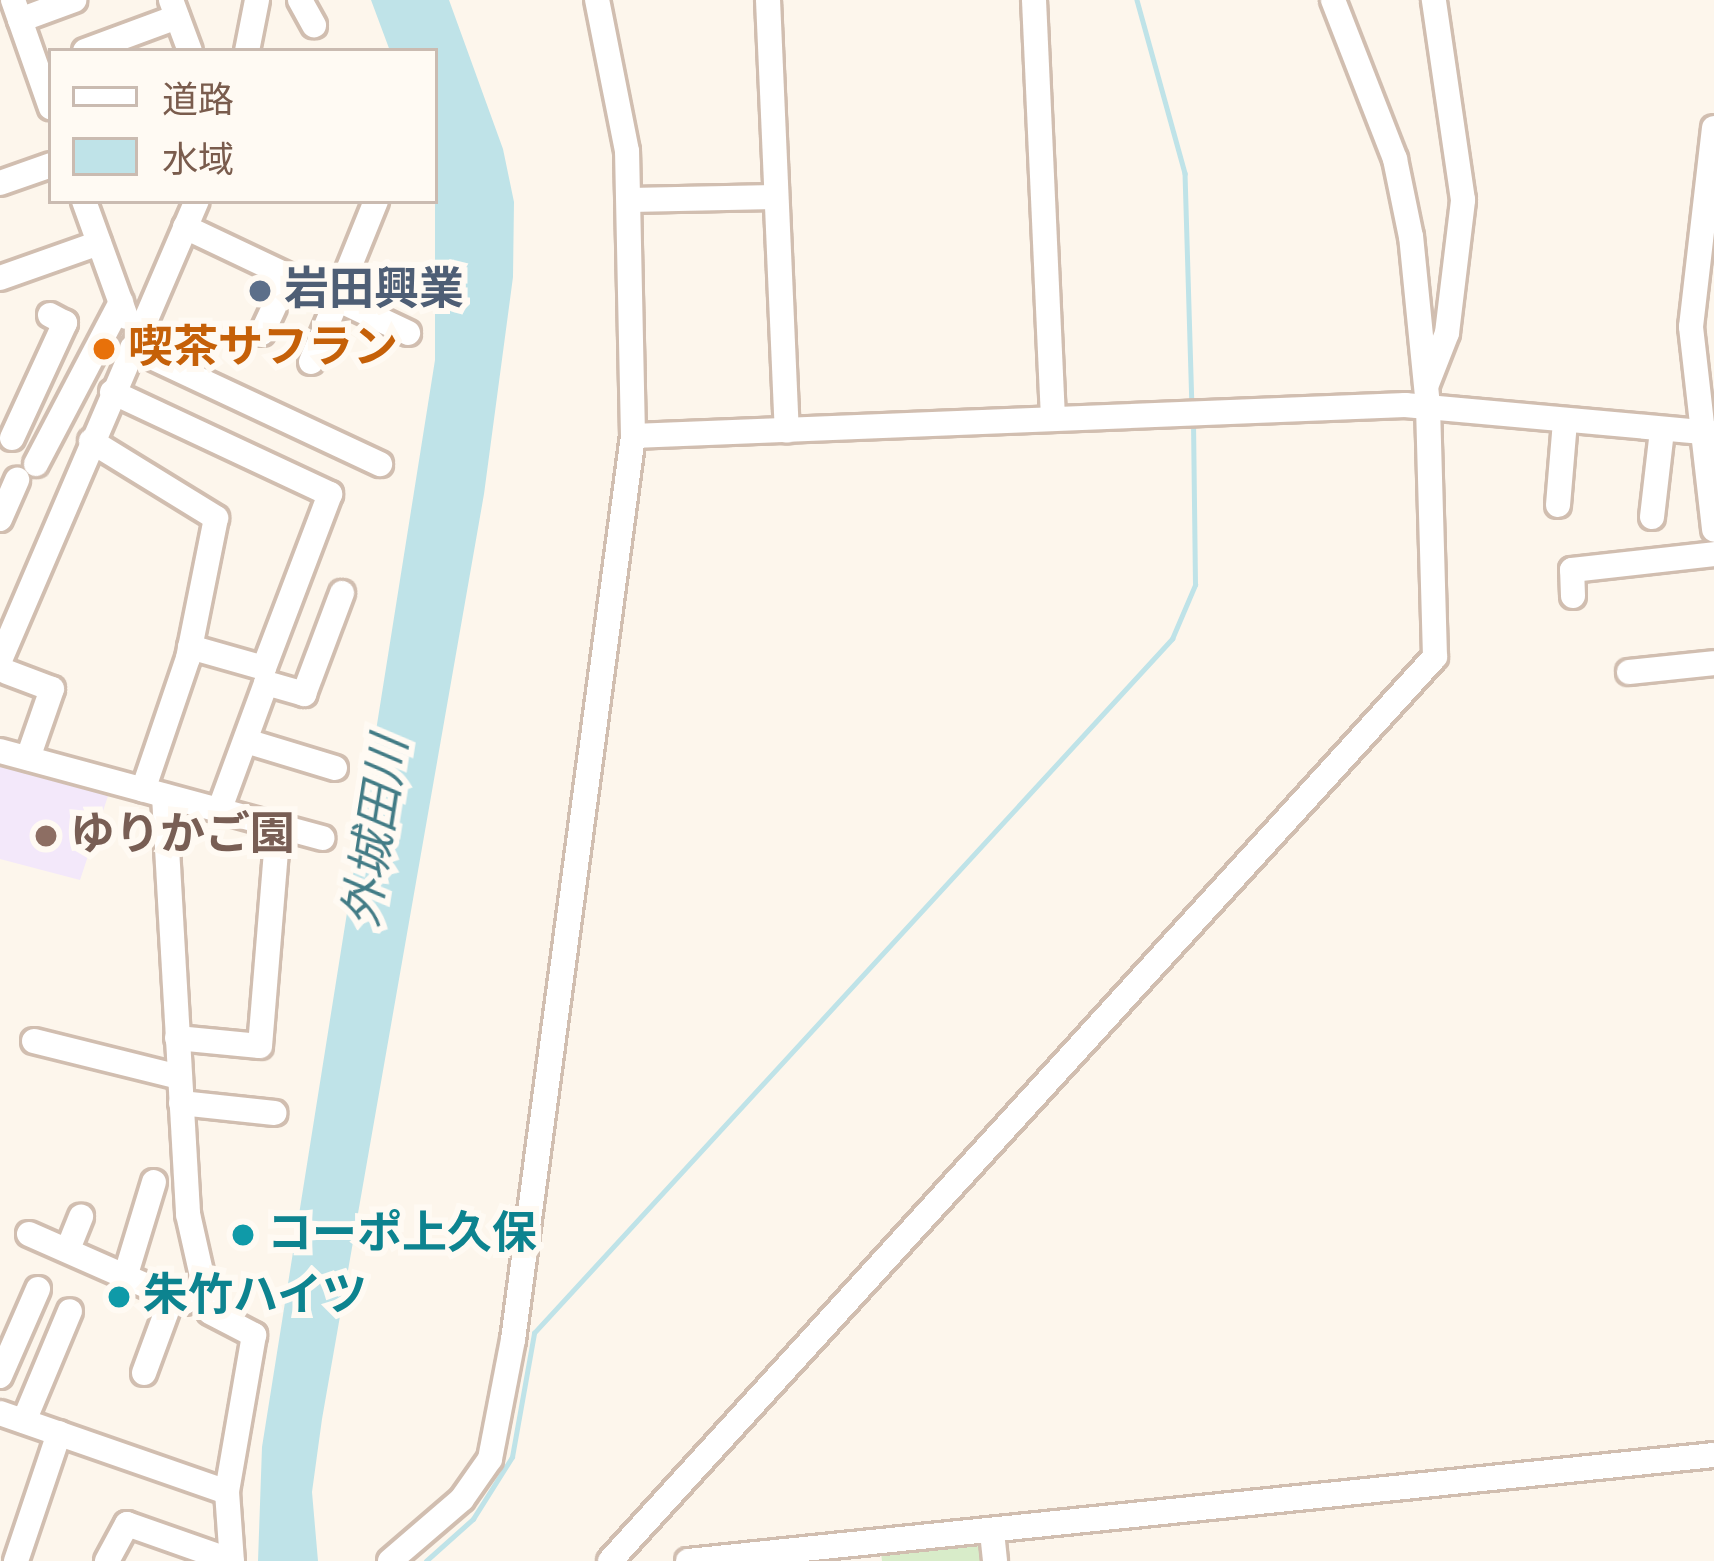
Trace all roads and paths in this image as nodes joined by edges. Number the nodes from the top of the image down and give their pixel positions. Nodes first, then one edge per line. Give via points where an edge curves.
1 (74, 0) edge
2 (257, 0) edge
3 (300, 0) edge
4 (597, 0) edge
5 (768, 0) edge
6 (1034, 0) edge
7 (1333, 0) edge
8 (1434, 0) edge
9 (174, 8) edge
10 (17, 10) edge
11 (314, 25) dead end
12 (92, 48) edge
13 (189, 48) edge
14 (248, 48) edge
15 (44, 66) edge
16 (1714, 128) edge
17 (48, 166) edge
18 (1711, 177) edge
19 (0, 183) edge
20 (776, 197) junction
21 (630, 200) junction
22 (85, 204) edge
23 (196, 204) edge
24 (375, 204) edge
25 (185, 227) junction
26 (99, 243) junction
27 (288, 277) junction
28 (0, 278) edge
29 (336, 300) junction
30 (121, 302) junction
31 (50, 315) dead end
32 (262, 333) dead end
33 (408, 334) dead end
34 (135, 341) junction
35 (310, 362) dead end
36 (112, 392) junction
37 (1427, 396) junction
38 (1053, 417) junction
39 (1565, 422) junction
40 (1662, 430) junction
41 (6, 431) edge
42 (787, 431) junction
43 (1709, 434) edge
44 (633, 436) junction
45 (91, 441) junction
46 (380, 464) dead end
47 (26, 472) junction
48 (66, 497) junction
49 (1558, 505) dead end
50 (1713, 514) edge
51 (1652, 517) dead end
52 (0, 519) edge
53 (1714, 554) edge
54 (342, 593) dead end
55 (1573, 596) dead end
56 (190, 647) junction
57 (1714, 663) edge
58 (4, 666) edge
59 (1629, 672) dead end
60 (245, 742) junction
61 (0, 751) edge
62 (28, 758) junction
63 (335, 768) dead end
64 (153, 793) junction
65 (219, 811) junction
66 (278, 826) junction
67 (322, 838) dead end
68 (177, 1038) junction
69 (34, 1041) dead end
70 (179, 1077) junction
71 (181, 1103) junction
72 (274, 1113) dead end
73 (154, 1182) dead end
74 (81, 1216) dead end
75 (29, 1234) dead end
76 (68, 1249) junction
77 (126, 1274) junction
78 (38, 1289) dead end
79 (172, 1297) junction
80 (70, 1311) dead end
81 (210, 1312) junction
82 (144, 1373) dead end
83 (0, 1376) edge
84 (12, 1417) edge
85 (59, 1433) junction
86 (1714, 1455) edge
87 (227, 1492) junction
88 (992, 1532) junction
89 (16, 1561) edge
90 (107, 1561) edge
91 (232, 1561) edge
92 (390, 1561) edge
93 (610, 1561) edge
94 (688, 1561) edge
95 (994, 1561) edge

1 - 10 street
2 - 14 street
3 - 11 street
4 - 21 street
5 - 20 street
6 - 38 street
7 - 37 street via 1405,197
8 - 37 street via 1462,200 1447,333
9 - 12 street
9 - 13 street
10 - 15 street
16 - 18 street
17 - 19 street
18 - 43 street via 1691,327
20 - 21 street
20 - 42 street
21 - 44 street
22 - 26 street
23 - 25 street
24 - 29 street
25 - 27 street
25 - 34 street
26 - 28 street
26 - 30 street
27 - 29 street
27 - 32 street
29 - 33 street
29 - 35 street
30 - 34 street
30 - 47 street
31 - 41 street via 65,323
34 - 36 street
34 - 46 street
36 - 45 street
36 - 56 street via 329,494 264,668
37 - 38 street
37 - 39 street
37 - 93 street via 1436,648 1428,667
38 - 42 street
39 - 40 street
39 - 49 street
40 - 43 street
40 - 51 street
41 - 47 street
42 - 44 street
43 - 50 street
44 - 92 street via 502,1415 478,1479
45 - 48 street
45 - 56 street via 216,518
47 - 48 street
47 - 52 street
48 - 58 street
53 - 55 street via 1572,570
54 - 60 street via 304,694 266,683
56 - 64 street
57 - 59 street
58 - 62 street via 52,689
60 - 63 street
60 - 65 street
61 - 62 street
62 - 64 street
64 - 65 street
64 - 68 street
65 - 66 street
66 - 67 street
66 - 68 street via 260,1046
68 - 70 street
69 - 70 street
70 - 71 street
71 - 72 street
71 - 81 street via 188,1214
73 - 77 street
74 - 76 street
75 - 76 street
76 - 77 street
77 - 79 street
78 - 83 street
79 - 81 street
79 - 82 street
80 - 84 street
81 - 87 street via 254,1335
84 - 85 street
85 - 87 street
85 - 89 street
86 - 88 street
87 - 91 street
88 - 94 street
88 - 95 street
90 - 91 street via 127,1524

